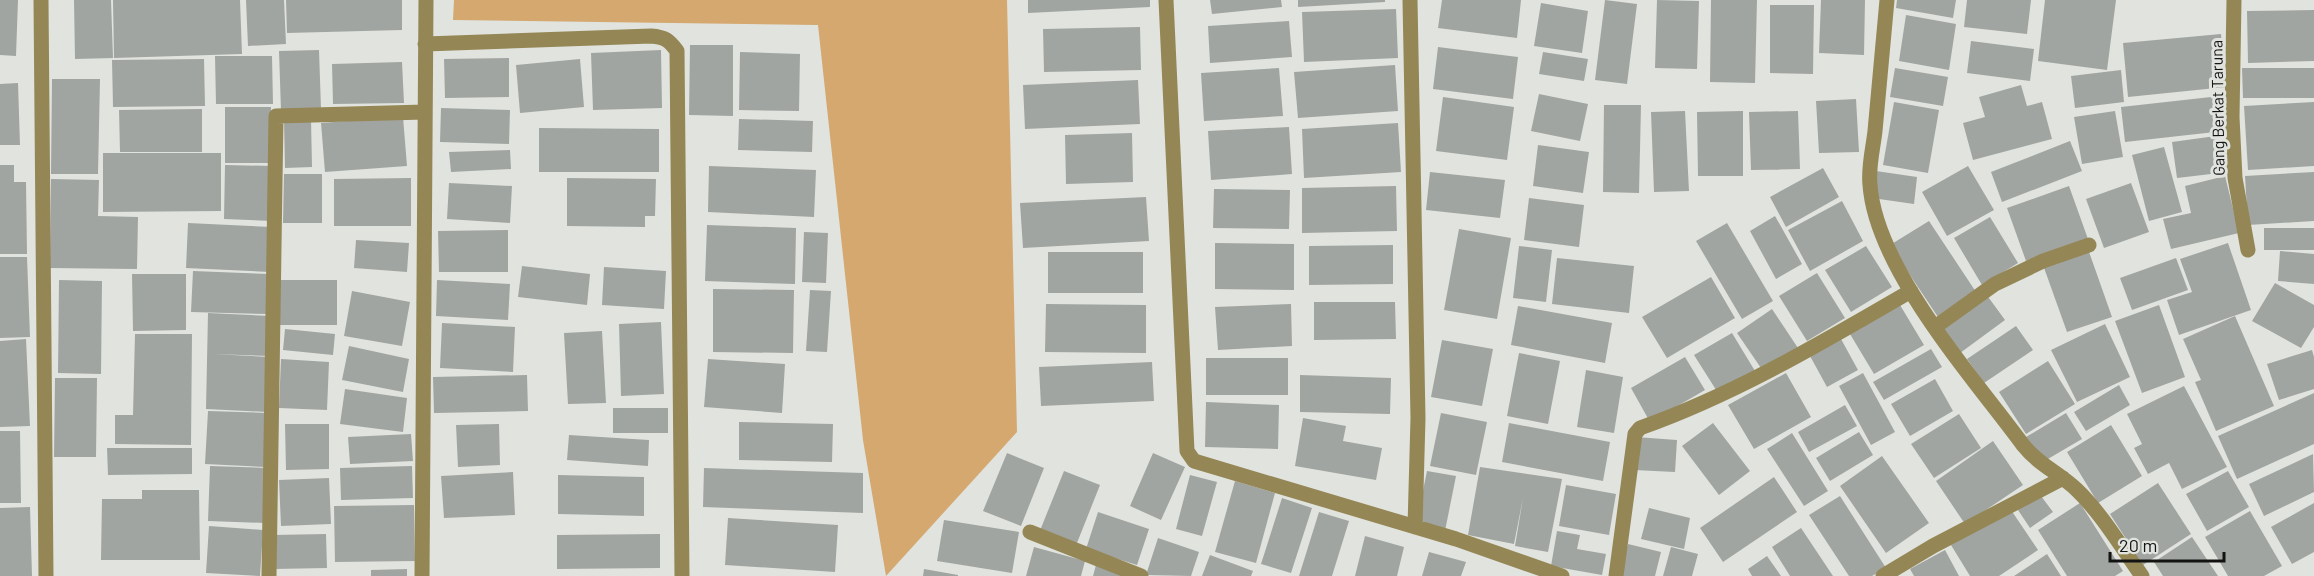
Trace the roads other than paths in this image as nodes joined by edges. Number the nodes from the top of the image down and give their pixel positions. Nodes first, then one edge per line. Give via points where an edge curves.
1 (42, 0) edge
2 (426, 0) edge
3 (1166, 0) edge
4 (1410, 0) edge
5 (1887, 0) edge
6 (2234, 0) edge
7 (425, 44) junction
8 (424, 112) junction
9 (2089, 245) dead end
10 (2248, 250) dead end
11 (1911, 291) junction
12 (1935, 327) junction
13 (2063, 478) junction
14 (1414, 527) junction
15 (1030, 532) dead end
16 (46, 576) edge
17 (269, 576) edge
18 (422, 576) edge
19 (682, 576) edge
20 (1141, 576) edge
21 (1562, 576) edge
22 (1616, 576) edge
23 (1883, 576) edge
24 (2142, 576) edge

1 - 16 street
2 - 7 street
3 - 14 street via 1187,452 1194,461
4 - 14 street via 1418,418
5 - 11 street via 1870,186 1878,225
6 - 10 street, Gang Berkat Taruna via 2232,117 2235,168
7 - 8 street
7 - 19 street via 662,36 677,51
8 - 17 street via 276,116
8 - 18 street
9 - 12 street via 1995,284
11 - 12 street
11 - 22 street via 1786,364 1720,397 1640,428 1635,434
12 - 13 street via 2031,455
13 - 23 street
13 - 24 street via 2085,498
14 - 21 street
15 - 20 street

